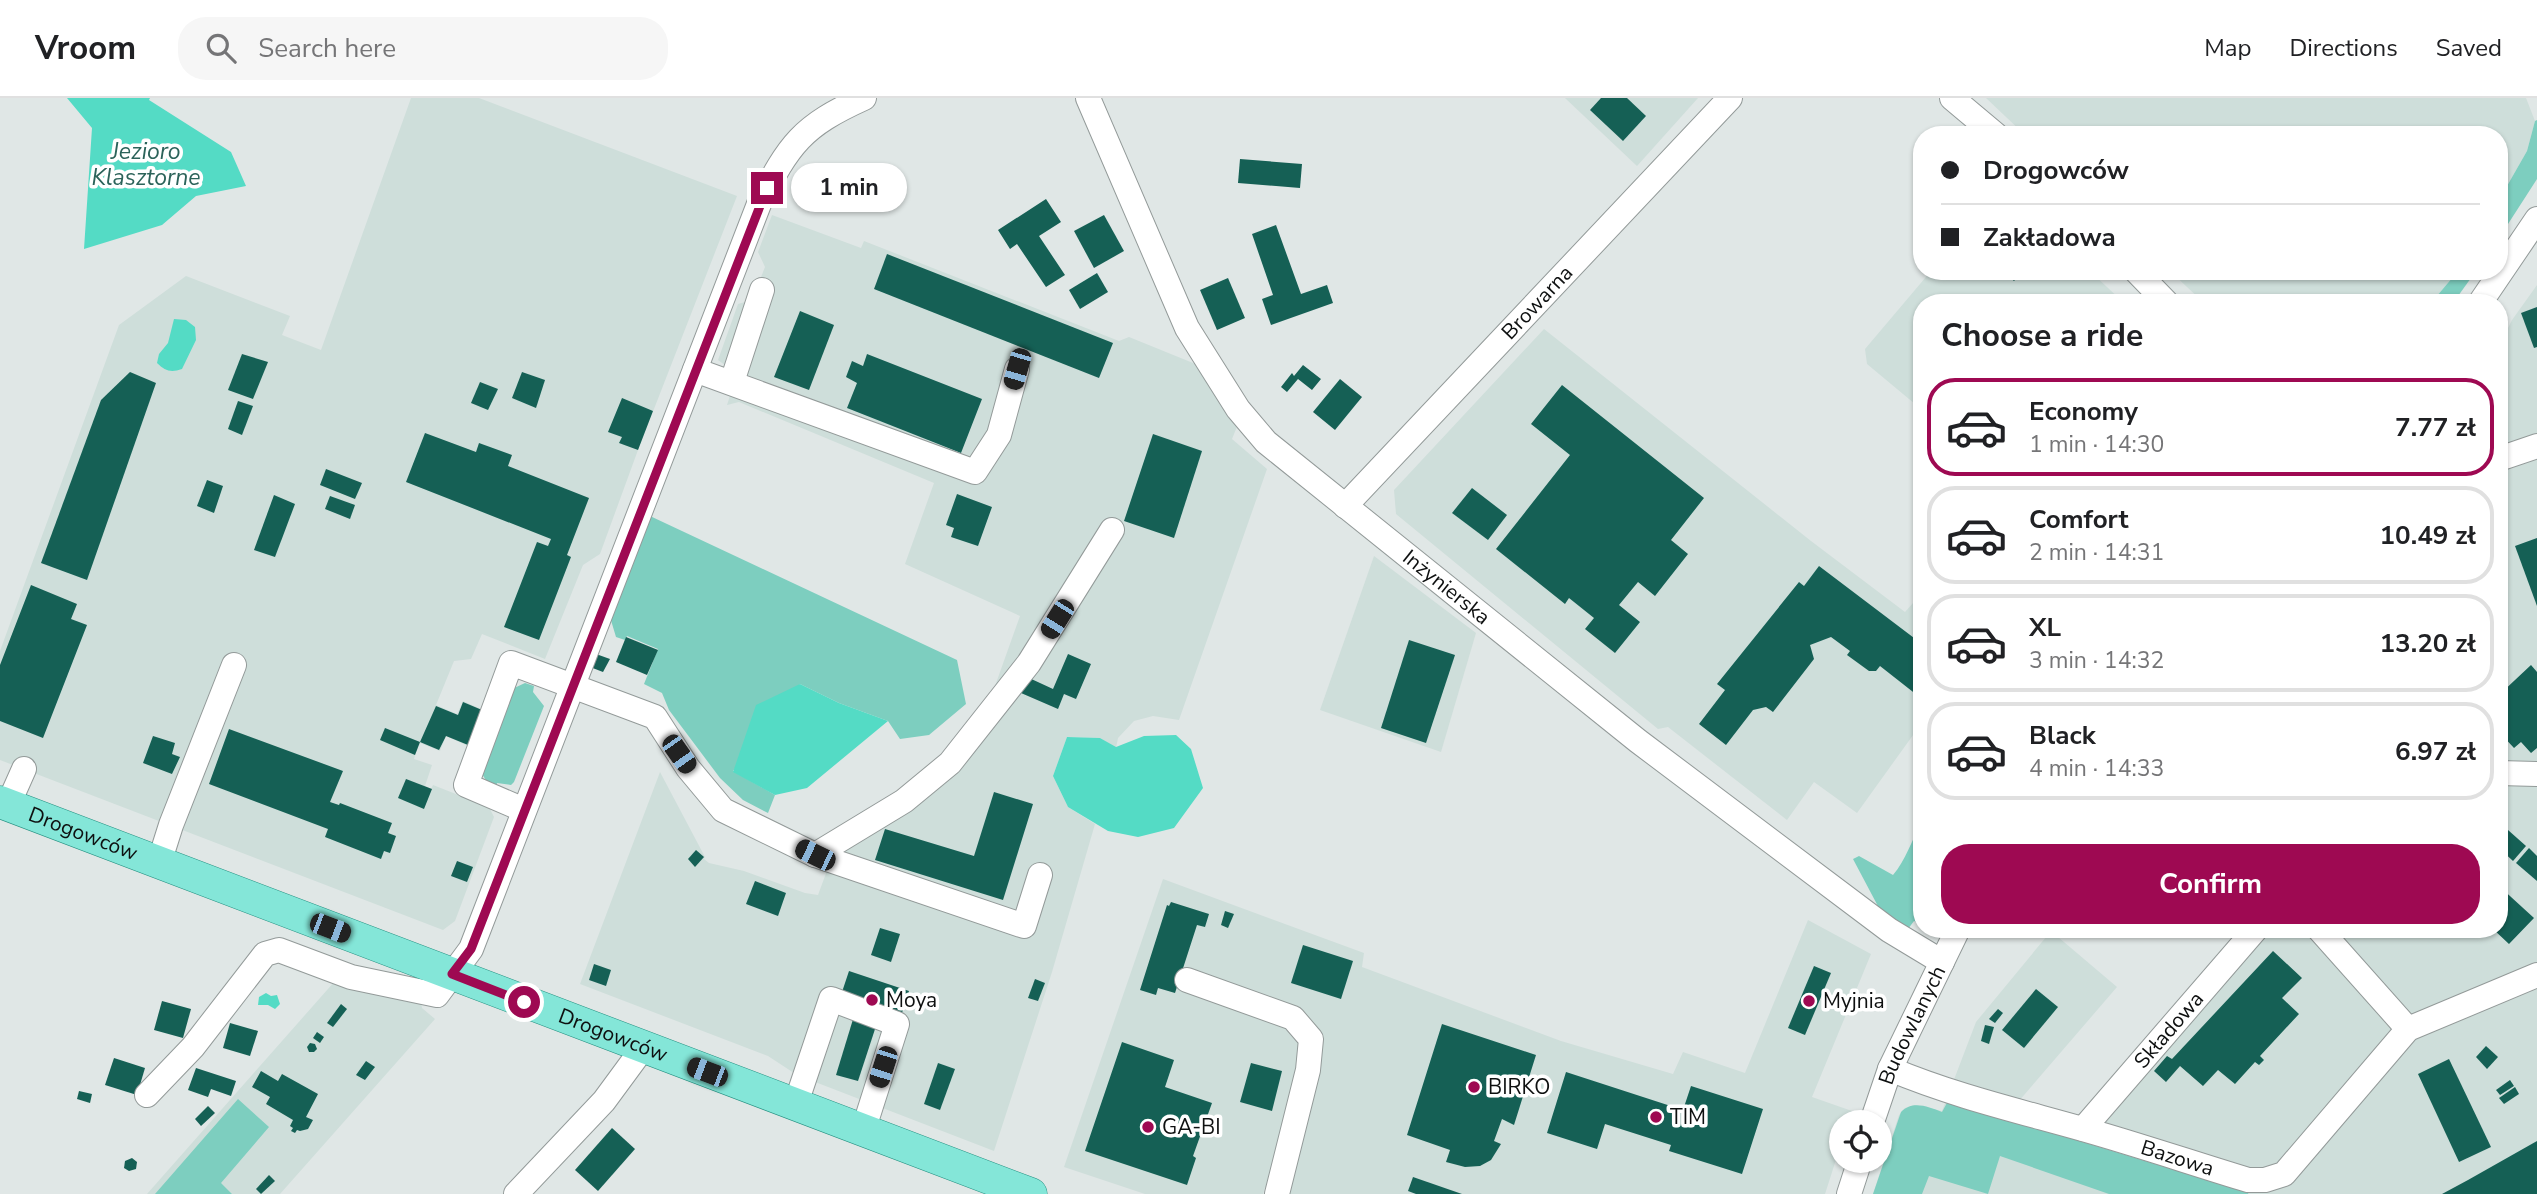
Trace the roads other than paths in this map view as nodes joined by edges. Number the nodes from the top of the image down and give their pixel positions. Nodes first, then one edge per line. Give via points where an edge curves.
1 (864, 98) edge
2 (1088, 98) edge
3 (1730, 98) edge
4 (1952, 98) edge
5 (1985, 126) edge
6 (2537, 219) edge
7 (2508, 262) edge
8 (2145, 280) edge
9 (762, 290) dead end
10 (2158, 294) edge
11 (1017, 369) dead end
12 (695, 370) junction
13 (732, 382) junction
14 (2537, 446) edge
15 (2508, 456) edge
16 (1345, 506) junction
17 (1112, 530) dead end
18 (234, 665) dead end
19 (572, 687) junction
20 (24, 769) dead end
21 (2508, 774) edge
22 (2537, 774) edge
23 (4, 803) edge
24 (524, 810) junction
25 (815, 855) junction
26 (159, 863) junction
27 (1040, 875) dead end
28 (1954, 938) edge
29 (2248, 938) edge
30 (2327, 938) edge
31 (1942, 962) junction
32 (452, 974) junction
33 (2537, 975) edge
34 (1187, 980) dead end
35 (2407, 1029) junction
36 (643, 1048) junction
37 (1890, 1069) junction
38 (147, 1095) dead end
39 (796, 1106) junction
40 (1876, 1110) edge
41 (2082, 1129) junction
42 (863, 1131) junction
43 (1856, 1173) edge
44 (516, 1194) edge
45 (1031, 1194) edge
46 (1277, 1194) edge
47 (1849, 1194) edge

1 - 12 street via 822,118 788,150 759,204
2 - 16 street, Inżynierska via 1187,328 1216,378 1266,442
3 - 16 street, Browarna
4 - 5 street
6 - 7 street
8 - 10 street
9 - 13 street
11 - 13 street via 999,435 975,472
12 - 13 street
12 - 19 street
14 - 15 street
16 - 31 street, Inżynierska via 1740,819 1889,930
17 - 25 street via 1029,663 950,763 904,800
18 - 26 street
19 - 24 street
19 - 24 street via 511,663 466,785
19 - 25 street via 655,717 723,810
20 - 23 street
21 - 22 street
23 - 26 main road, Drogowców
24 - 32 street via 471,949
25 - 27 street via 1024,926
26 - 32 main road, Drogowców
28 - 31 street, Budowlanych
29 - 41 street, Składowa
30 - 35 street
31 - 37 street, Budowlanych
32 - 36 main road, Drogowców
32 - 38 street via 437,995 351,977 271,951
33 - 35 street, Bazowa
34 - 46 street via 1293,1018 1311,1039 1308,1070
35 - 41 street, Bazowa via 2284,1174 2248,1180
36 - 39 main road, Drogowców
36 - 44 street via 604,1101
37 - 40 street, Budowlanych
37 - 41 street, Bazowa via 1944,1091
39 - 42 main road, Drogowców
39 - 42 street via 831,999 897,1024
42 - 45 main road, Drogowców
43 - 47 street

